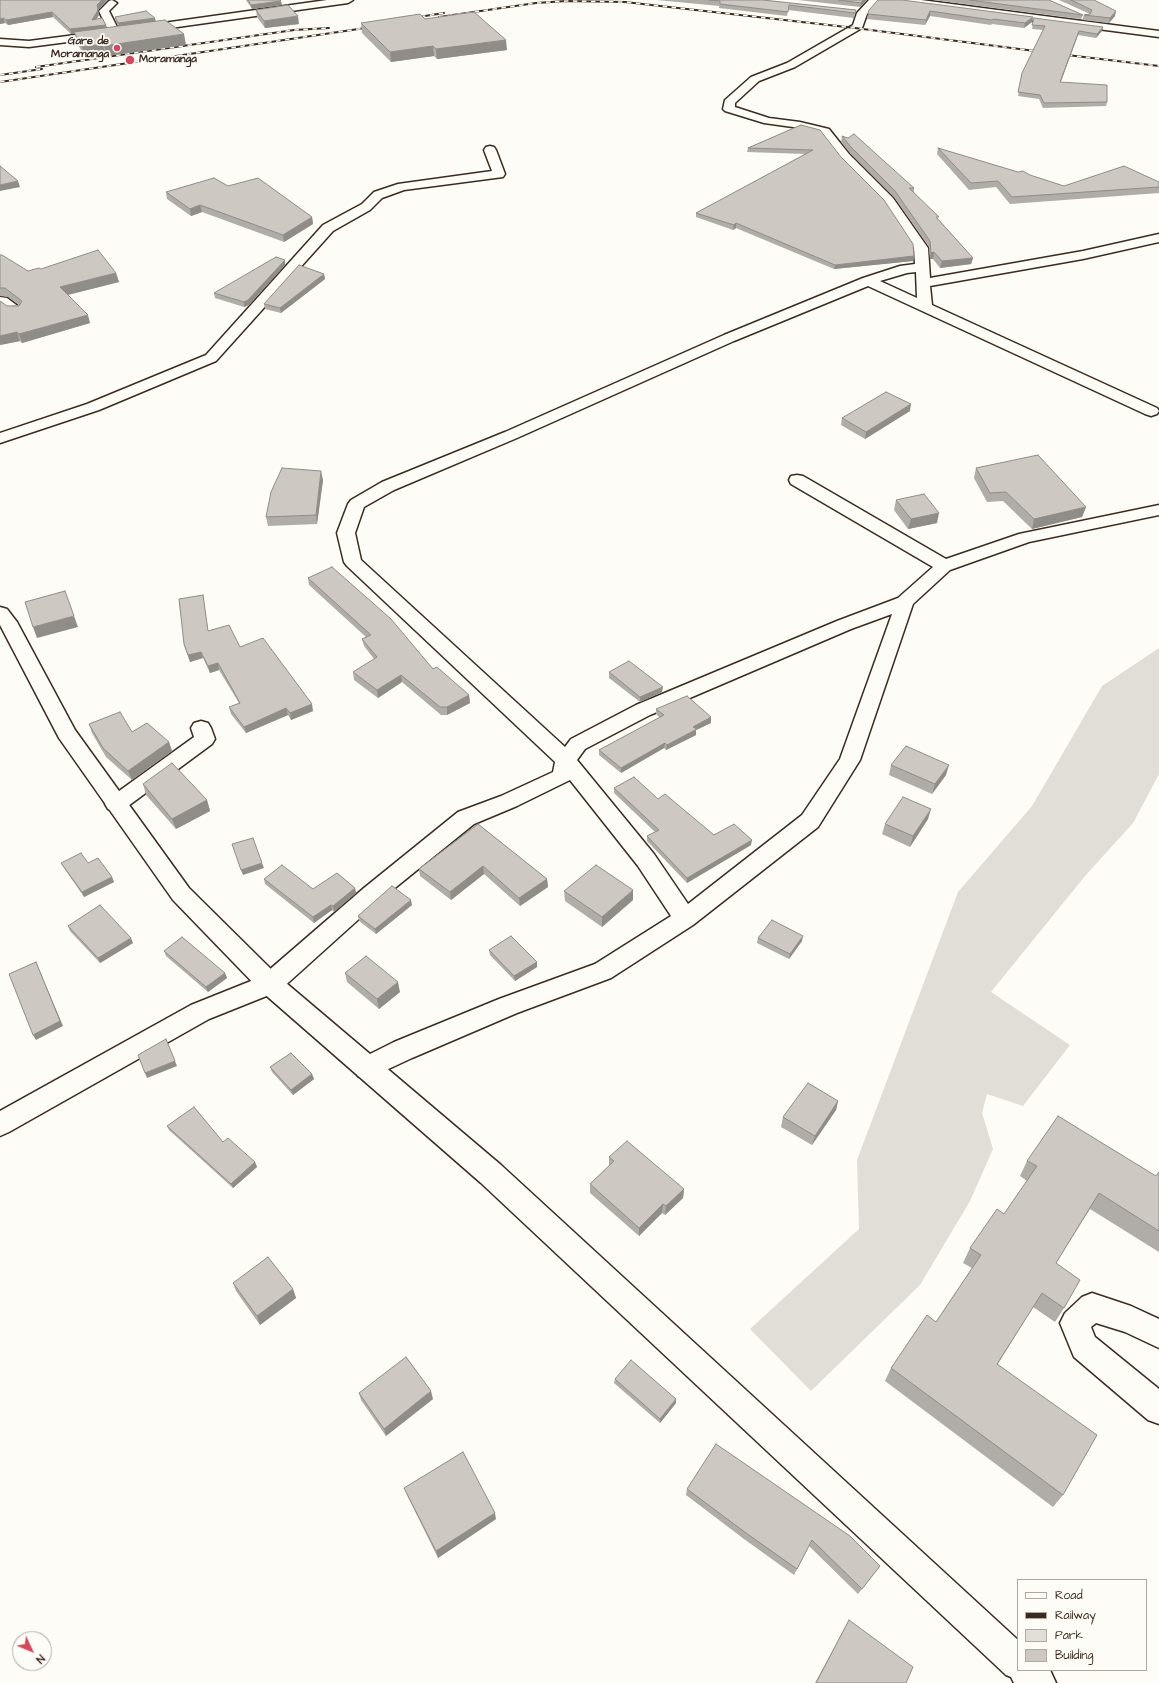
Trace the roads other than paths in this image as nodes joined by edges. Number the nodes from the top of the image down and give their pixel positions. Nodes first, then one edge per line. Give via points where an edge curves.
1 (348, 0) edge
2 (874, 0) edge
3 (899, 0) edge
4 (112, 3) dead end
5 (850, 11) edge
6 (863, 12) junction
7 (1083, 15) edge
8 (1111, 27) junction
9 (115, 33) junction
10 (1159, 34) edge
11 (0, 42) edge
12 (490, 150) dead end
13 (1159, 238) edge
14 (922, 267) junction
15 (868, 280) junction
16 (923, 283) junction
17 (0, 302) edge
18 (925, 307) junction
19 (16, 310) edge
20 (1156, 411) edge
21 (0, 438) edge
22 (797, 480) dead end
23 (1159, 510) edge
24 (944, 566) junction
25 (905, 602) junction
26 (0, 613) edge
27 (201, 728) dead end
28 (566, 760) junction
29 (116, 804) junction
30 (685, 919) junction
31 (270, 984) junction
32 (367, 1068) junction
33 (0, 1124) edge
34 (1159, 1334) edge
35 (1159, 1409) edge
36 (1017, 1662) edge
37 (1026, 1671) edge
38 (1039, 1683) edge

1 - 9 street
2 - 6 street
3 - 8 street
4 - 9 street via 104,11
5 - 6 street
6 - 14 street via 858,26 846,34 791,65 755,79 729,102 729,109 768,121 825,131 845,157 889,201 921,248
7 - 8 street
8 - 10 street
9 - 11 street via 29,44
12 - 21 street via 499,174 402,187 378,195 366,207 328,228 211,358 93,407
13 - 16 street via 1083,255
14 - 15 street via 905,269
14 - 16 street
15 - 18 street
15 - 28 street via 388,486 357,504 346,534 353,562
16 - 18 street
17 - 19 street
18 - 20 street
22 - 24 street
23 - 24 street via 1025,538
24 - 25 street
25 - 28 street via 643,710 578,744
25 - 30 street via 850,760 810,821
26 - 29 street via 8,622 66,733
27 - 29 street via 205,740
28 - 30 street via 646,860
28 - 31 street via 562,776 466,818 372,894
29 - 31 street via 181,894
30 - 32 street via 603,972 508,1006
31 - 32 street
31 - 33 street via 200,1012
32 - 36 street via 491,1174
34 - 35 street via 1131,1320 1092,1307 1075,1323 1084,1347
37 - 38 street

